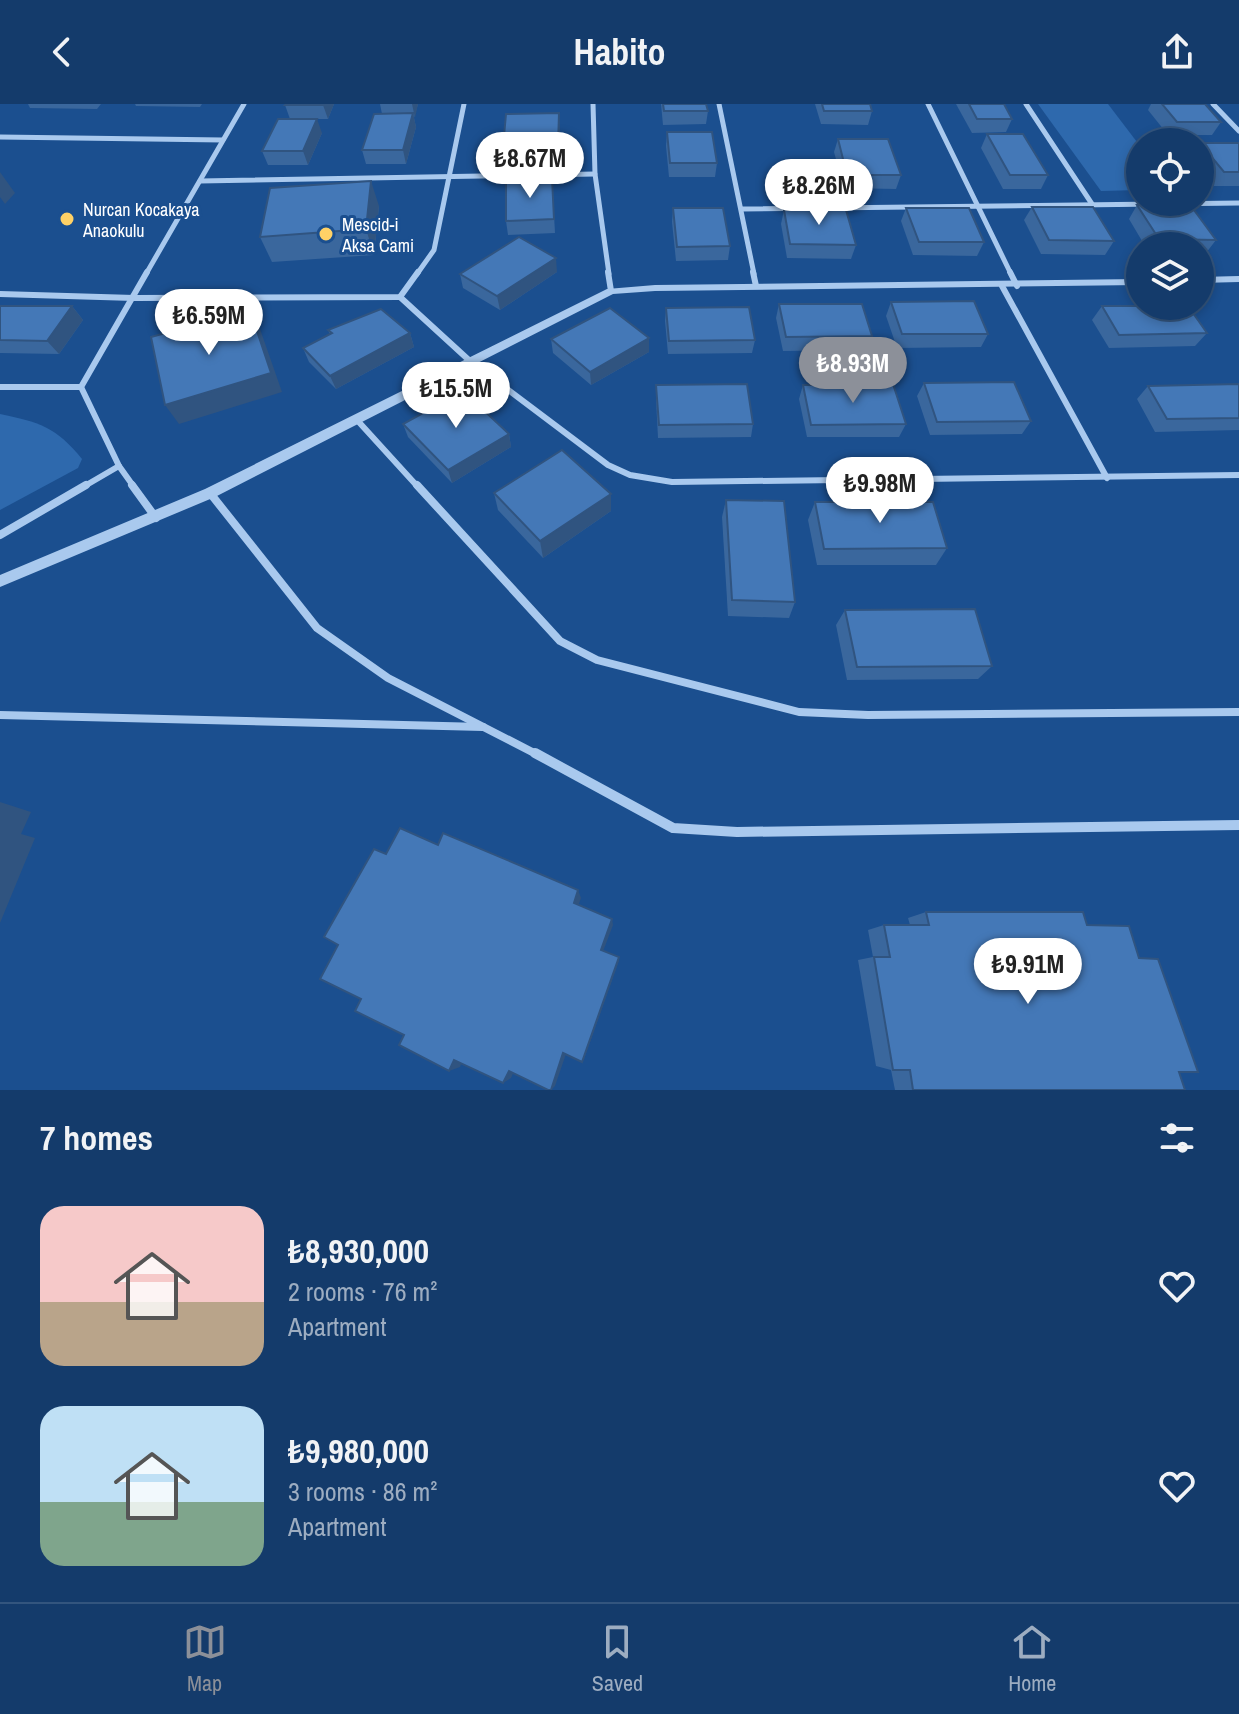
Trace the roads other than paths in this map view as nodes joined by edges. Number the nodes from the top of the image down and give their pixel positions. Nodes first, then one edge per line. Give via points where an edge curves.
1 (244, 104) edge
2 (464, 104) edge
3 (593, 104) edge
4 (719, 104) edge
5 (928, 104) edge
6 (1026, 104) edge
7 (1213, 104) edge
8 (1239, 131) edge
9 (0, 137) edge
10 (223, 140) junction
11 (595, 174) junction
12 (450, 176) junction
13 (200, 181) junction
14 (1239, 203) edge
15 (1092, 204) junction
16 (977, 206) junction
17 (742, 209) junction
18 (1239, 279) edge
19 (1214, 280) edge
20 (1126, 282) edge
21 (756, 286) junction
22 (1002, 286) junction
23 (1017, 286) junction
24 (611, 291) junction
25 (0, 294) edge
26 (400, 297) junction
27 (134, 298) junction
28 (471, 362) junction
29 (0, 387) edge
30 (81, 387) junction
31 (357, 420) junction
32 (119, 466) junction
33 (1239, 475) edge
34 (1107, 478) junction
35 (210, 493) junction
36 (156, 518) junction
37 (0, 535) edge
38 (0, 581) edge
39 (1239, 712) edge
40 (0, 715) edge
41 (488, 727) junction
42 (1239, 825) edge

1 - 10 street
2 - 12 street
3 - 11 street
4 - 17 street
5 - 16 street
6 - 15 street
7 - 8 street
9 - 10 street
10 - 13 street
11 - 12 street
11 - 24 street
12 - 13 street
12 - 26 street via 434,250
13 - 27 street
14 - 15 street
15 - 16 street
16 - 17 street
16 - 23 street
17 - 21 street
18 - 19 street
20 - 23 street
21 - 22 street
21 - 24 street
22 - 23 street
22 - 34 street
24 - 28 street
25 - 27 street
26 - 27 street
26 - 28 street
27 - 30 street
28 - 31 street
28 - 34 street via 608,465 630,475 672,482
29 - 30 street
30 - 32 street
31 - 35 street
31 - 39 street via 560,641 597,660 799,712
32 - 36 street
32 - 37 street
33 - 34 street
35 - 36 street
35 - 41 street via 317,628 388,678
36 - 38 street
40 - 41 street
41 - 42 street via 673,828 737,832

